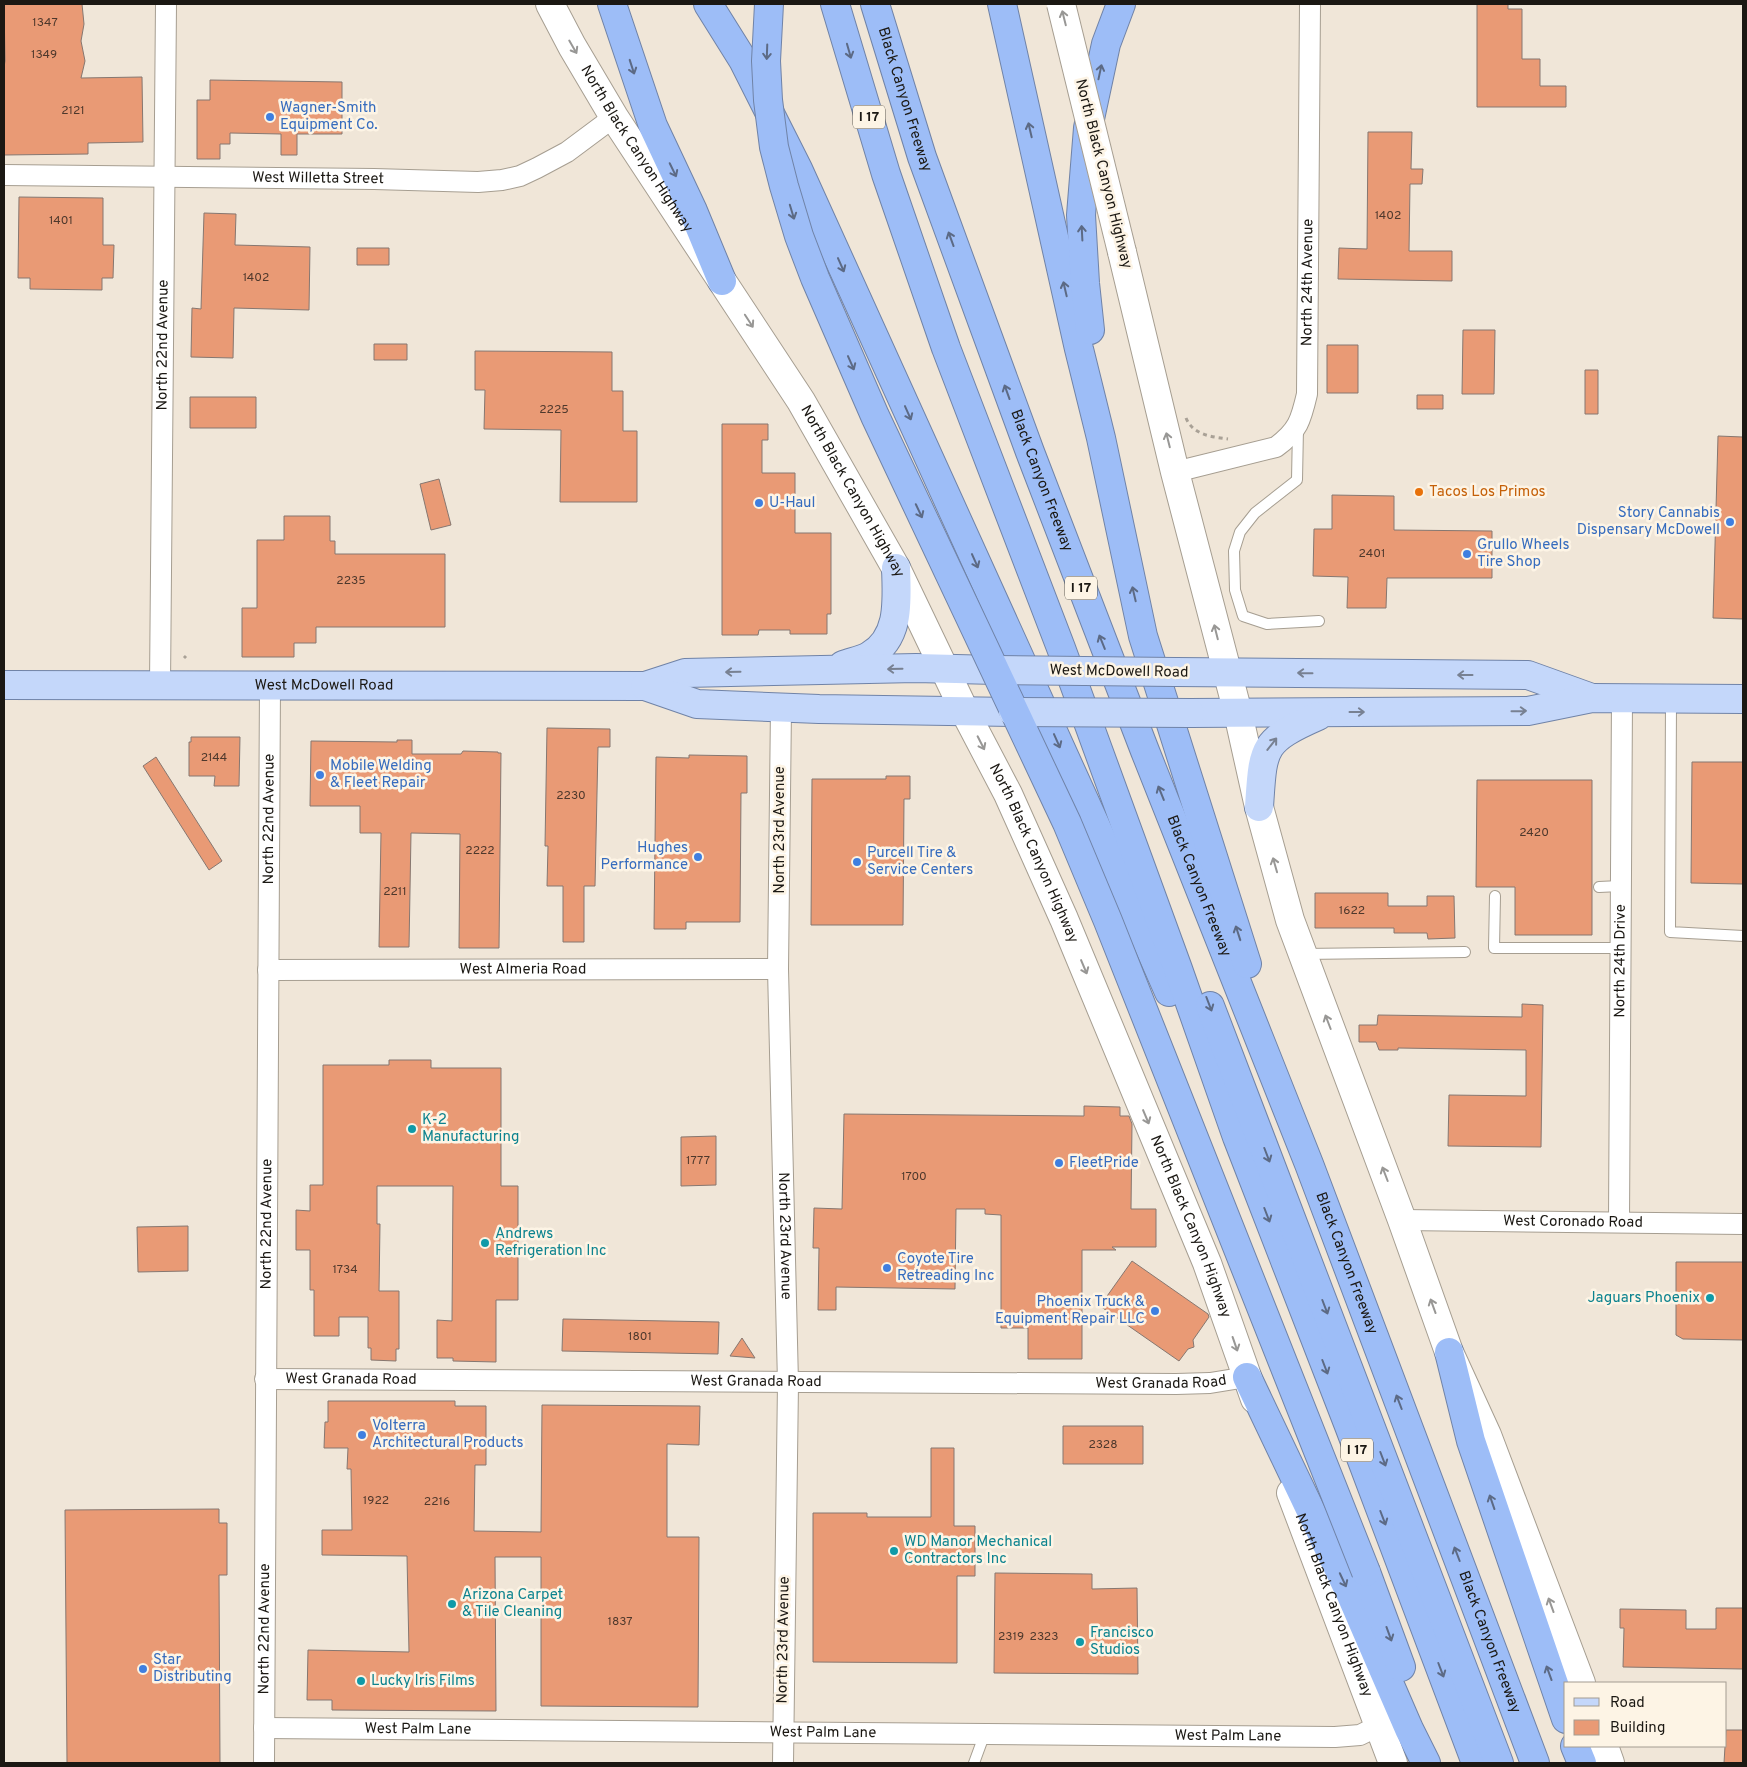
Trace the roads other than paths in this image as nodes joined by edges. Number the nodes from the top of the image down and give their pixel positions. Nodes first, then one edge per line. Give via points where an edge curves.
1 (166, 4) edge
2 (550, 4) edge
3 (612, 4) edge
4 (708, 4) edge
5 (769, 4) edge
6 (836, 4) edge
7 (875, 4) edge
8 (1002, 4) edge
9 (1061, 4) edge
10 (1121, 4) edge
11 (1310, 4) edge
12 (614, 117) junction
13 (4, 175) edge
14 (164, 177) junction
15 (722, 281) junction
16 (934, 311) junction
17 (1298, 424) junction
18 (1101, 438) junction
19 (1175, 472) junction
20 (896, 568) junction
21 (1320, 621) dead end
22 (944, 668) junction
23 (831, 670) junction
24 (1228, 673) junction
25 (4, 685) edge
26 (160, 685) junction
27 (270, 685) junction
28 (645, 686) junction
29 (1592, 698) junction
30 (1622, 698) junction
31 (1671, 699) junction
32 (1743, 699) edge
33 (781, 707) junction
34 (965, 712) junction
35 (1326, 712) junction
36 (1238, 713) junction
37 (1259, 808) junction
38 (1620, 886) junction
39 (1599, 887) dead end
40 (1495, 896) dead end
41 (1743, 936) edge
42 (1619, 948) junction
43 (1465, 952) dead end
44 (1303, 954) junction
45 (778, 968) junction
46 (268, 970) junction
47 (1237, 1137) junction
48 (1309, 1164) junction
49 (1402, 1220) junction
50 (1619, 1222) junction
51 (1743, 1224) edge
52 (1449, 1352) junction
53 (1247, 1378) junction
54 (265, 1379) junction
55 (788, 1383) junction
56 (1580, 1682) edge
57 (1564, 1713) edge
58 (1378, 1726) junction
59 (264, 1728) junction
60 (782, 1731) junction
61 (985, 1733) junction
62 (1576, 1747) edge
63 (1604, 1747) edge
64 (264, 1763) edge
65 (783, 1763) edge
66 (974, 1763) edge
67 (1393, 1763) edge
68 (1426, 1763) edge
69 (1436, 1763) edge
70 (1476, 1763) edge
71 (1499, 1763) edge
72 (1535, 1763) edge
73 (1582, 1763) edge
74 (1610, 1763) edge

1 - 14 street, North 22nd Avenue
2 -> 12 main road, North Black Canyon Highway
3 -> 15 highway via 653,126
4 -> 47 highway via 743,60 798,169 1188,1037
5 -> 69 highway, bridge via 766,61 774,147 799,236 845,350 1067,823 1108,921 1366,1572
6 -> 16 highway, I 17 via 886,174
48 -> 7 highway, Black Canyon Freeway / I 17 via 1148,760 1030,452 922,157
18 -> 8 highway
19 -> 9 main road, North Black Canyon Highway, bridge
18 -> 10 highway via 1081,214 1088,128 1106,44
11 - 17 street, North 24th Avenue via 1307,394
12 - 14 street, West Willetta Street via 567,152 520,176 502,180
12 - 15 main road, North Black Canyon Highway
13 - 14 street, West Willetta Street
14 - 26 street, North 22nd Avenue
15 -> 20 main road, North Black Canyon Highway via 801,401
16 - 47 highway, I 17 via 1061,648
16 -> 71 highway via 950,322 970,372
17 - 19 street, North 24th Avenue via 1289,438 1276,447
17 - 21 lane via 1297,480 1255,513 1240,532 1234,551 1235,590 1243,616 1267,624
48 -> 18 highway via 1143,636
24 -> 19 main road, North Black Canyon Highway
20 - 22 main road, North Black Canyon Highway
20 - 23 main road via 896,613 886,642 869,657
22 -> 23 main road, West McDowell Road
22 - 24 main road, West McDowell Road, bridge
22 - 34 main road, North Black Canyon Highway
23 -> 28 main road, West McDowell Road via 685,673
29 -> 24 main road, West McDowell Road via 1528,676
24 - 36 main road, North Black Canyon Highway
25 - 26 main road, West McDowell Road
26 - 27 main road, West McDowell Road
27 - 28 main road, West McDowell Road
27 - 46 street, North 22nd Avenue
28 - 33 main road, West McDowell Road via 697,704
29 - 30 main road, West McDowell Road
35 -> 29 main road, West McDowell Road via 1528,711
30 - 31 main road, West McDowell Road
30 - 38 street, North 24th Drive
31 - 32 main road, West McDowell Road
31 - 41 lane via 1670,932
33 - 34 main road, West McDowell Road
33 - 45 street, North 23rd Avenue
34 - 36 main road, West McDowell Road, bridge
34 -> 53 main road, North Black Canyon Highway via 1008,794 1064,919 1207,1263
35 - 36 main road, West McDowell Road
37 -> 35 main road via 1263,762 1270,746 1286,731
36 - 37 main road, North Black Canyon Highway
44 -> 37 main road, North Black Canyon Highway via 1290,920
38 - 39 lane
38 - 42 street, North 24th Drive
40 - 42 lane via 1494,948
42 - 50 street, North 24th Drive
43 - 44 lane
49 -> 44 main road, North Black Canyon Highway
45 - 46 street, West Almeria Road
45 - 55 street, North 23rd Avenue
46 - 54 street, North 22nd Avenue
47 -> 70 highway, I 17
72 -> 48 highway, Black Canyon Freeway / I 17
49 - 50 street, West Coronado Road
52 -> 49 main road, North Black Canyon Highway
50 - 51 street, West Coronado Road
56 -> 52 main road, North Black Canyon Highway via 1487,1435
57 -> 52 highway via 1471,1440
53 - 55 street, West Granada Road via 1176,1384
53 - 58 main road, North Black Canyon Highway
53 -> 68 highway via 1350,1593
54 - 55 street, West Granada Road
54 - 59 street, North 22nd Avenue
55 - 60 street, North 23rd Avenue
58 - 61 street, West Palm Lane via 1360,1735 1335,1737
58 - 67 main road, North Black Canyon Highway
59 - 60 street, West Palm Lane
59 - 64 street, North 22nd Avenue
60 - 61 street, West Palm Lane
60 - 65 street, North 23rd Avenue
61 - 66 lane
62 - 73 highway
63 - 74 main road

